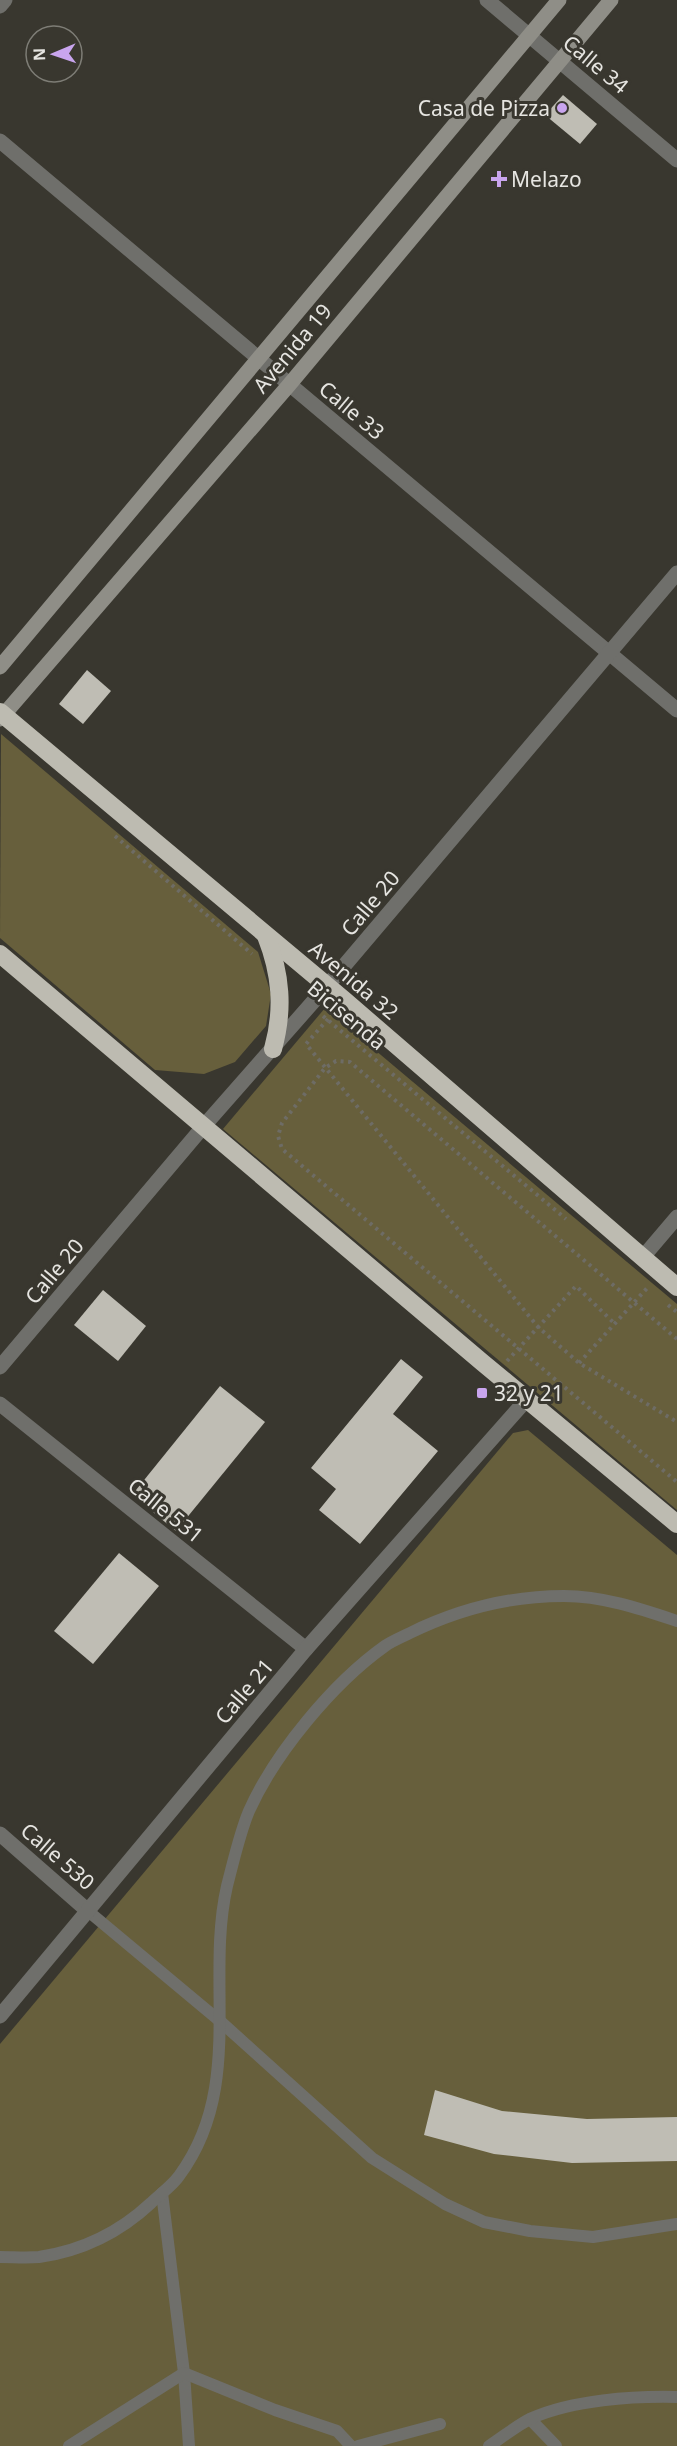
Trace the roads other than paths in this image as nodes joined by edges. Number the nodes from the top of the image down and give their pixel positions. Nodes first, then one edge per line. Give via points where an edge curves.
1 (5, 0) edge
2 (487, 0) edge
3 (559, 0) edge
4 (611, 0) edge
5 (0, 6) edge
6 (529, 36) junction
7 (560, 61) junction
8 (0, 141) edge
9 (677, 160) edge
10 (258, 359) junction
11 (289, 385) junction
12 (677, 573) edge
13 (609, 652) junction
14 (0, 667) edge
15 (677, 710) edge
16 (1, 715) edge
17 (266, 936) junction
18 (0, 954) edge
19 (327, 986) junction
20 (273, 1049) junction
21 (203, 1127) junction
22 (677, 1217) edge
23 (643, 1257) junction
24 (677, 1287) edge
25 (0, 1367) edge
26 (527, 1400) junction
27 (0, 1404) edge
28 (677, 1524) edge
29 (677, 1621) edge
30 (306, 1649) junction
31 (0, 1834) edge
32 (88, 1911) junction
33 (0, 2016) edge
34 (221, 2022) junction
35 (162, 2193) junction
36 (677, 2224) edge
37 (0, 2257) edge
38 (184, 2373) junction
39 (677, 2397) edge
40 (530, 2419) junction
41 (440, 2424) dead end
42 (69, 2446) edge
43 (189, 2446) edge
44 (351, 2446) edge
45 (358, 2446) edge
46 (489, 2446) edge
47 (556, 2446) edge

1 - 5 street
2 - 6 street, Calle 34
3 - 6 main road, Avenida 19
4 - 7 main road, Avenida 19
6 - 7 street, Calle 34
6 - 10 main road, Avenida 19
7 - 9 street, Calle 34
7 - 11 main road, Avenida 19
8 - 10 street, Calle 33
10 - 11 street, Calle 33
10 - 14 main road, Avenida 19
11 - 13 street, Calle 33
11 - 16 main road, Avenida 19
12 - 13 street, Calle 20
13 - 15 street, Calle 33
13 - 19 street, Calle 20
16 - 17 highway, Avenida 32
17 - 19 highway, Avenida 32
17 - 20 highway via 279,977 281,1013
18 - 21 highway
19 - 20 street, Calle 20
19 - 23 highway, Avenida 32
20 - 21 street, Calle 20
21 - 25 street, Calle 20
21 - 26 highway
22 - 23 street
23 - 24 highway, Avenida 32
26 - 28 highway
26 - 30 street, Calle 21
27 - 30 street, Calle 531
29 - 34 lane via 627,1604 566,1596 502,1601 443,1617 386,1645 338,1687 289,1743 249,1812 227,1888 221,1947
30 - 32 street, Calle 21
31 - 32 street, Calle 530
32 - 33 street, Calle 21
32 - 34 lane
34 - 35 lane via 217,2081 203,2136 178,2177
34 - 36 lane via 372,2158 445,2204 484,2222 593,2237
35 - 37 lane via 135,2218 87,2246 38,2257
35 - 38 lane
38 - 42 lane
38 - 43 lane
38 - 44 lane via 337,2431
39 - 40 lane via 569,2405
40 - 46 lane
40 - 47 lane
41 - 45 lane

